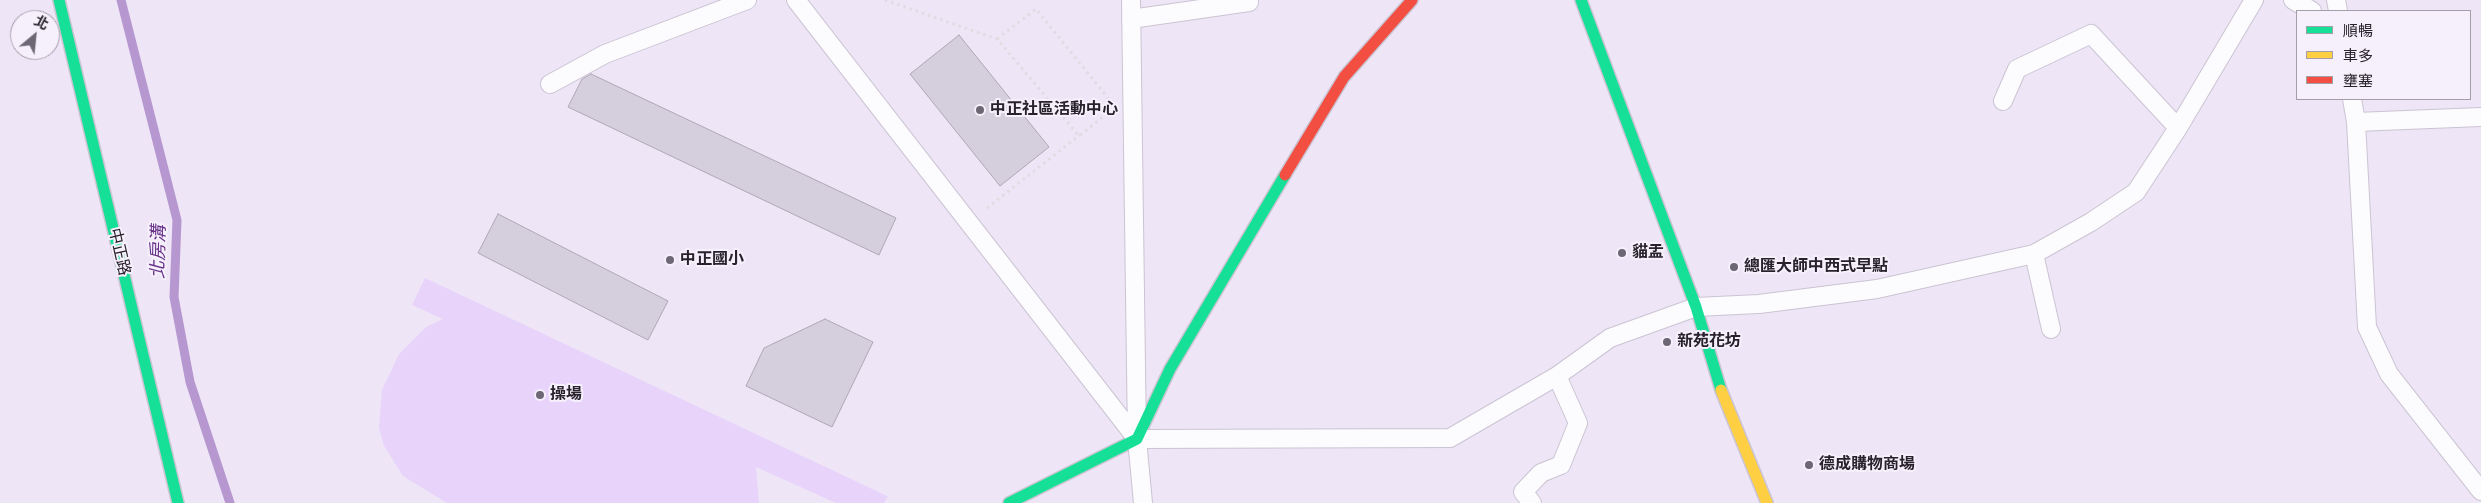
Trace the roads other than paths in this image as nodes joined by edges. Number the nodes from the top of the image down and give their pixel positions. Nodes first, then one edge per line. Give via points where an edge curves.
1 (60, 0) edge
2 (747, 0) edge
3 (796, 0) edge
4 (1131, 0) edge
5 (1412, 0) edge
6 (1581, 0) edge
7 (2254, 0) edge
8 (2293, 0) edge
9 (1249, 2) dead end
10 (2310, 10) edge
11 (1131, 19) junction
12 (550, 84) dead end
13 (2352, 100) edge
14 (2003, 101) dead end
15 (2481, 117) edge
16 (2356, 122) junction
17 (2178, 128) junction
18 (2034, 254) junction
19 (1696, 307) junction
20 (2051, 329) dead end
21 (1557, 376) junction
22 (1137, 440) junction
23 (2481, 491) edge
24 (178, 503) edge
25 (1009, 503) edge
26 (1143, 503) edge
27 (1532, 503) edge
28 (1766, 503) edge

1 - 24 street, 中正路
2 - 12 lane via 605,54
3 - 22 lane
4 - 11 lane
5 - 22 street via 1344,77 1170,369
6 - 19 street
7 - 17 lane
8 - 10 lane
9 - 11 lane
11 - 22 lane
13 - 16 lane
14 - 17 lane via 2017,70 2091,34
15 - 16 lane
16 - 23 lane via 2367,327 2389,374
17 - 18 lane via 2136,192 2092,222
18 - 19 lane via 1877,289 1759,304
18 - 20 lane
19 - 21 lane via 1610,338
19 - 28 street via 1720,388
21 - 22 lane via 1450,438
21 - 27 lane via 1578,423 1561,465 1541,473 1523,492
22 - 25 street
22 - 26 lane

